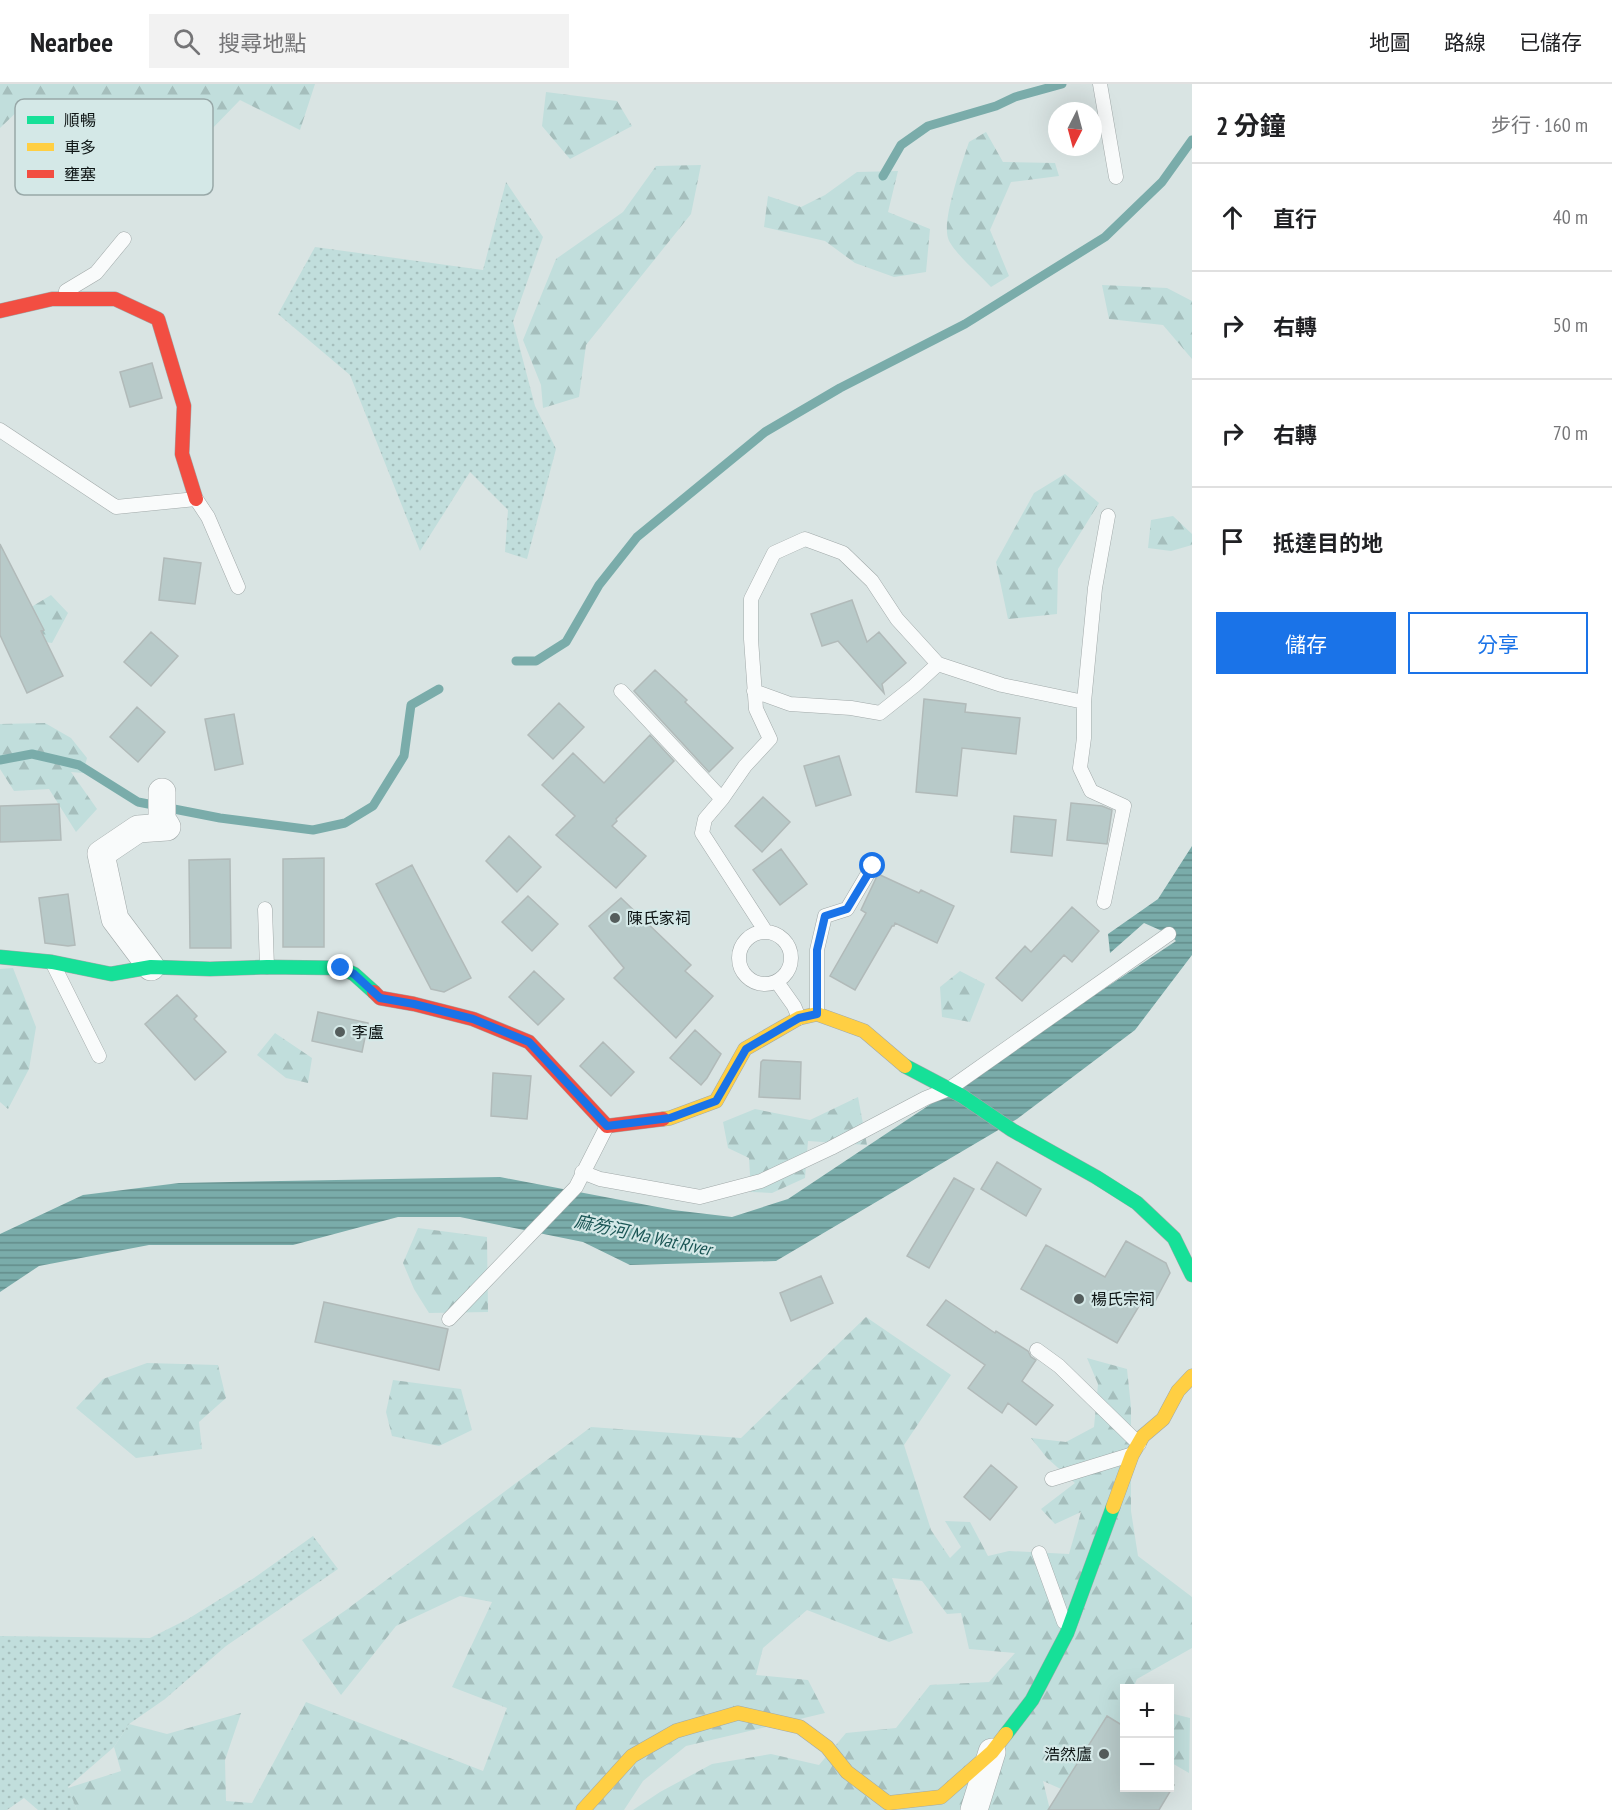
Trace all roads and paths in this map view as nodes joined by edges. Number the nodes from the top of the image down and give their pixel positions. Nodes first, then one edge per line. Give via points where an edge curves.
1 (1100, 84) edge
2 (1116, 177) dead end
3 (124, 239) dead end
4 (52, 299) junction
5 (0, 311) edge
6 (0, 430) edge
7 (196, 499) junction
8 (1108, 516) dead end
9 (238, 587) dead end
10 (938, 664) junction
11 (621, 691) dead end
12 (754, 691) junction
13 (1084, 702) junction
14 (162, 792) dead end
15 (722, 799) junction
16 (873, 866) dead end
17 (1104, 902) dead end
18 (265, 909) dead end
19 (766, 932) junction
20 (1169, 934) dead end
21 (0, 957) edge
22 (52, 962) junction
23 (151, 967) junction
24 (267, 967) junction
25 (777, 982) junction
26 (817, 1014) junction
27 (799, 1018) junction
28 (99, 1056) dead end
29 (949, 1089) junction
30 (607, 1126) junction
31 (582, 1172) junction
32 (1192, 1275) edge
33 (449, 1319) dead end
34 (1037, 1350) dead end
35 (1192, 1376) edge
36 (1135, 1449) junction
37 (1052, 1479) dead end
38 (1039, 1553) dead end
39 (1067, 1633) junction
40 (992, 1752) junction
41 (583, 1810) edge
42 (974, 1810) edge

1 - 2 lane
3 - 4 lane via 96,273
4 - 5 street
4 - 7 street via 115,299 158,319 184,406 182,454
6 - 7 lane via 116,507
7 - 9 lane via 208,517
8 - 13 lane via 1095,588
10 - 12 lane via 880,713 790,704
10 - 12 lane via 897,619 872,581 843,554 805,539 774,553 751,599
10 - 13 lane via 1002,685
11 - 15 lane
12 - 15 lane via 756,709 770,739
13 - 17 lane via 1080,768 1091,791 1124,806
14 - 23 street via 162,819 167,827 138,829 101,854 115,919
15 - 19 lane via 705,819 702,833
16 - 26 lane via 847,909 825,916 817,950
18 - 24 lane
19 - 25 lane via 780,936 789,947 787,973
19 - 25 lane via 751,936 741,947 739,963 747,977 761,984
20 - 29 lane
21 - 22 street
22 - 23 street via 111,975
22 - 28 lane
23 - 24 street
24 - 30 street via 341,968 354,974 380,998 473,1019 529,1042
25 - 27 lane
26 - 27 street
26 - 29 street via 864,1031 904,1066
27 - 30 street via 746,1049 716,1101 670,1118
29 - 31 lane via 761,1181 700,1197 600,1179
29 - 32 street via 1137,1203 1174,1238
30 - 31 lane
31 - 33 lane via 576,1187
34 - 36 lane via 1059,1366
35 - 36 street via 1178,1391 1163,1419 1143,1436
36 - 37 lane
36 - 39 street
38 - 39 lane
39 - 40 street via 1032,1700
40 - 41 street via 941,1797 888,1803 847,1772 827,1747 800,1726 738,1713 676,1731 632,1756
40 - 42 street

